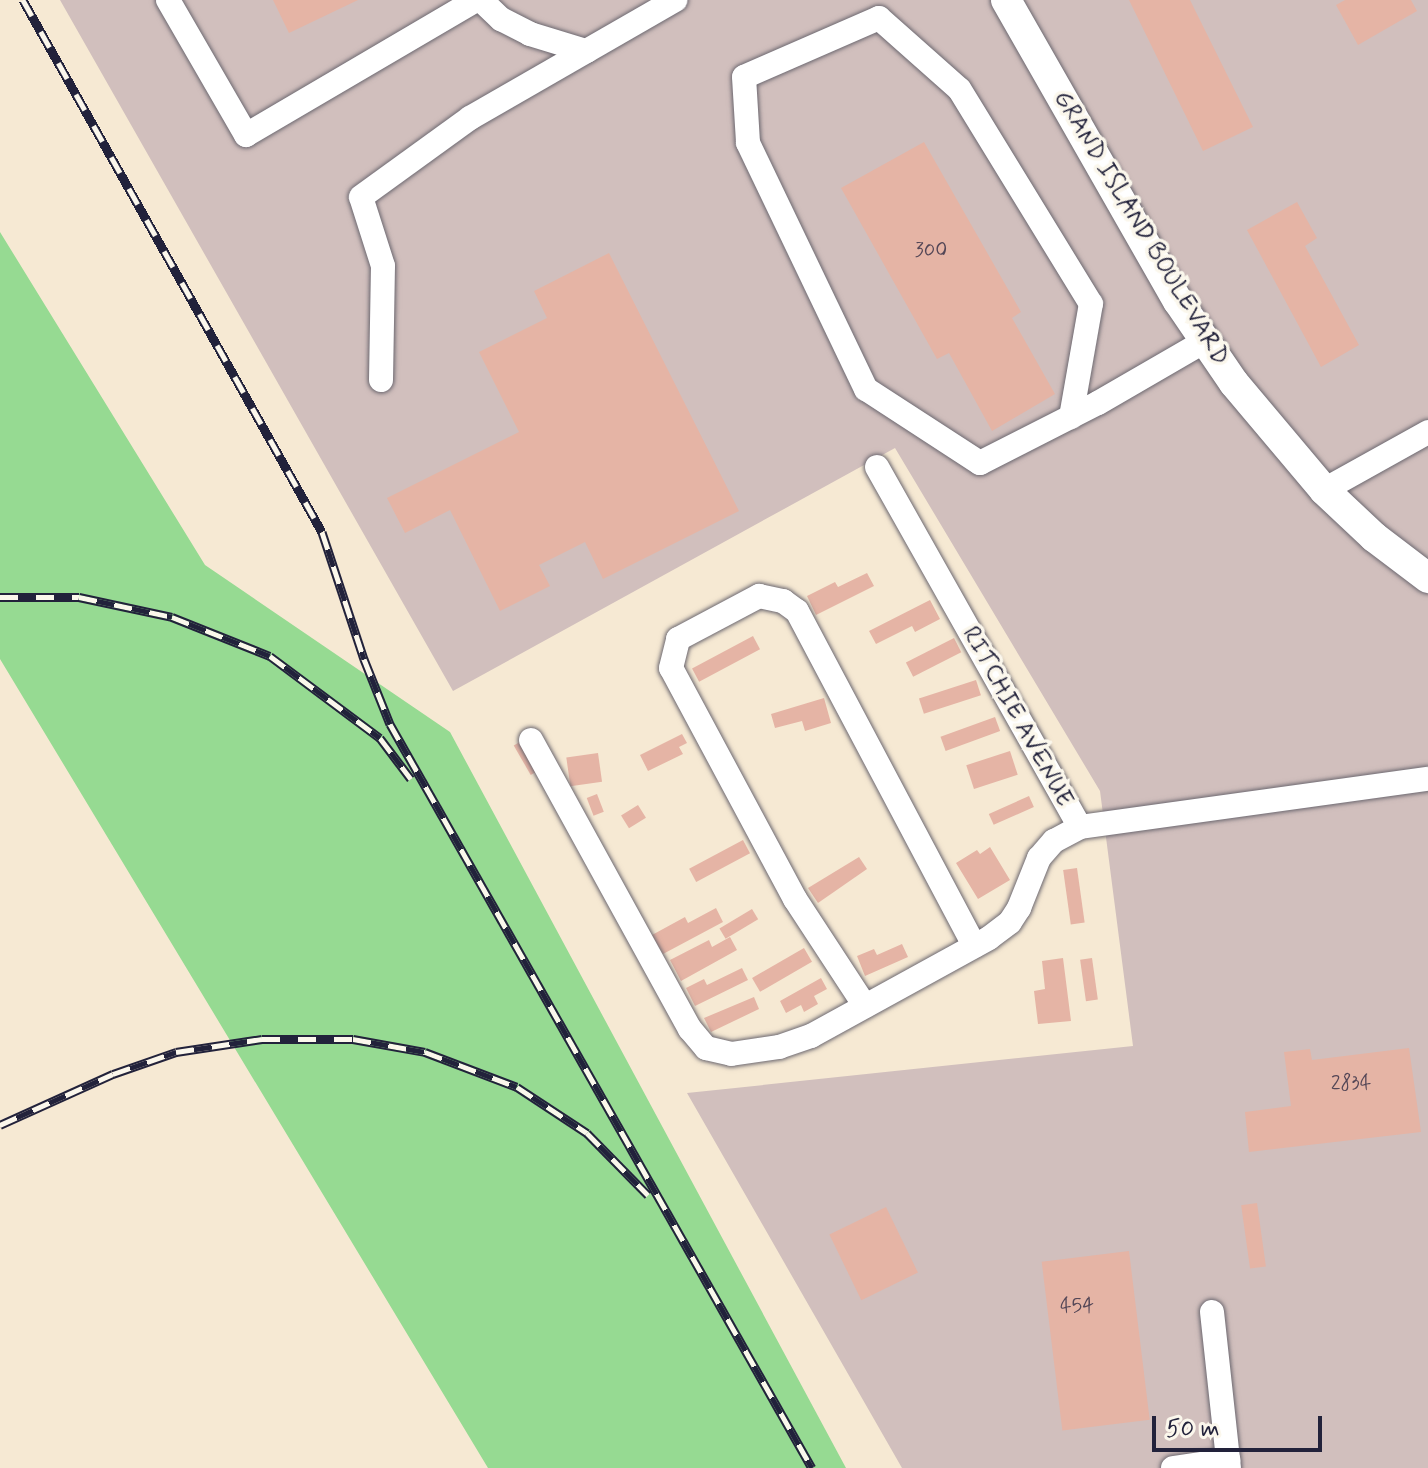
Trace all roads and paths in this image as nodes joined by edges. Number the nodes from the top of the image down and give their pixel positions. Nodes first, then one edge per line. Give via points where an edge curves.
1 (168, 0) edge
2 (478, 0) edge
3 (675, 0) edge
4 (1006, 0) edge
5 (586, 51) junction
6 (1205, 341) junction
7 (381, 380) dead end
8 (1071, 417) junction
9 (1428, 432) edge
10 (877, 467) dead end
11 (1324, 490) junction
12 (1428, 578) edge
13 (531, 740) dead end
14 (1428, 779) edge
15 (1080, 827) junction
16 (974, 946) junction
17 (865, 1006) junction
18 (1212, 1312) dead end
19 (1228, 1464) edge
20 (1173, 1468) edge

1 - 2 street via 246,135
2 - 5 street via 530,34
3 - 5 street
4 - 6 main road, GRAND ISLAND BOULEVARD
5 - 7 street via 470,118 361,197 383,266
6 - 8 street
6 - 11 main road, GRAND ISLAND BOULEVARD via 1262,419
8 - 8 street via 980,463 866,389 748,143 744,77 879,18 959,89 1091,304
9 - 11 street
10 - 15 street, RITCHIE AVENUE
11 - 12 main road, GRAND ISLAND BOULEVARD
13 - 17 street via 690,1029 706,1048 731,1054 779,1047
14 - 15 street, RITCHIE AVENUE
15 - 16 street via 1054,841 1039,858 1010,922
16 - 17 street
16 - 17 street via 797,611 783,601 759,596 678,639 671,668 795,899
18 - 19 street
19 - 20 street

